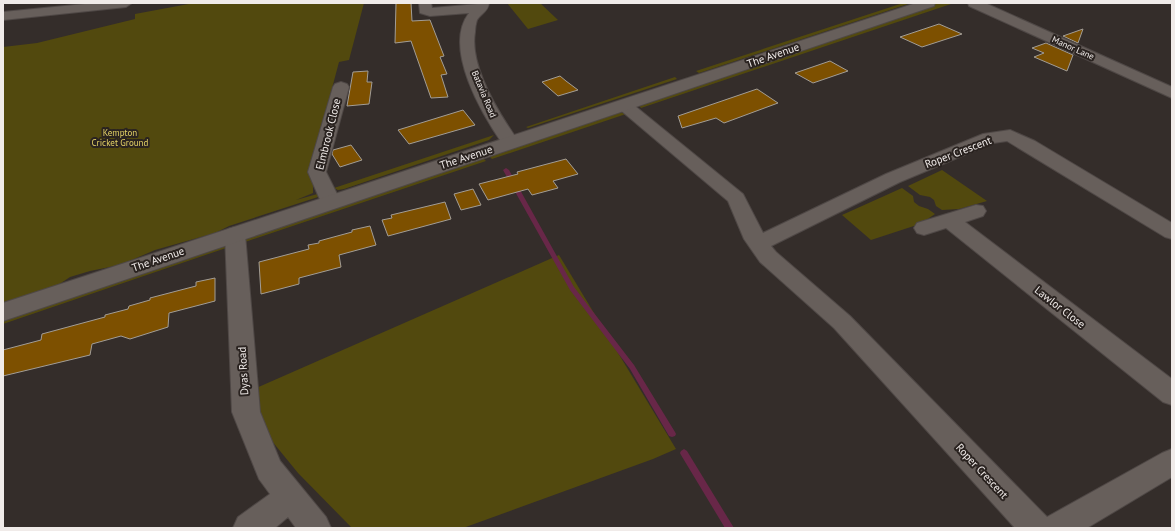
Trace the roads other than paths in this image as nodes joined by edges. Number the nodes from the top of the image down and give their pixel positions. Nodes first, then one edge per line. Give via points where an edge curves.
1 (126, 3) edge
2 (425, 3) edge
3 (929, 3) edge
4 (974, 3) edge
5 (483, 6) edge
6 (466, 11) edge
7 (5, 13) edge
8 (118, 15) dead end
9 (341, 87) dead end
10 (1172, 94) edge
11 (624, 105) junction
12 (510, 142) junction
13 (332, 202) junction
14 (976, 211) dead end
15 (949, 220) junction
16 (924, 228) dead end
17 (1172, 232) edge
18 (235, 234) junction
19 (758, 244) junction
20 (3, 312) edge
21 (1172, 394) edge
22 (1172, 462) edge
23 (290, 496) junction
24 (249, 528) edge
25 (315, 528) edge
26 (1036, 528) edge
27 (1058, 528) edge

1 - 7 street via 54,12
1 - 8 street
2 - 6 street via 425,10 430,12
3 - 11 street, The Avenue
4 - 10 street, Manor Lane
5 - 6 street
6 - 12 street, Batavia Road via 468,48 476,80 498,125
9 - 13 street, Elmbrook Close via 317,172
11 - 12 street, The Avenue
11 - 19 street, Roper Crescent via 736,198
12 - 13 street, The Avenue
13 - 18 street, The Avenue
14 - 15 street
15 - 16 street
15 - 21 street, Lawlor Close
17 - 19 street, Roper Crescent via 1010,135 989,138 946,155
18 - 20 street, The Avenue
18 - 23 street, Dyas Road via 246,412 268,470
19 - 26 street, Roper Crescent via 768,257 842,322
22 - 27 street
23 - 24 street
23 - 25 street, Dyas Road

